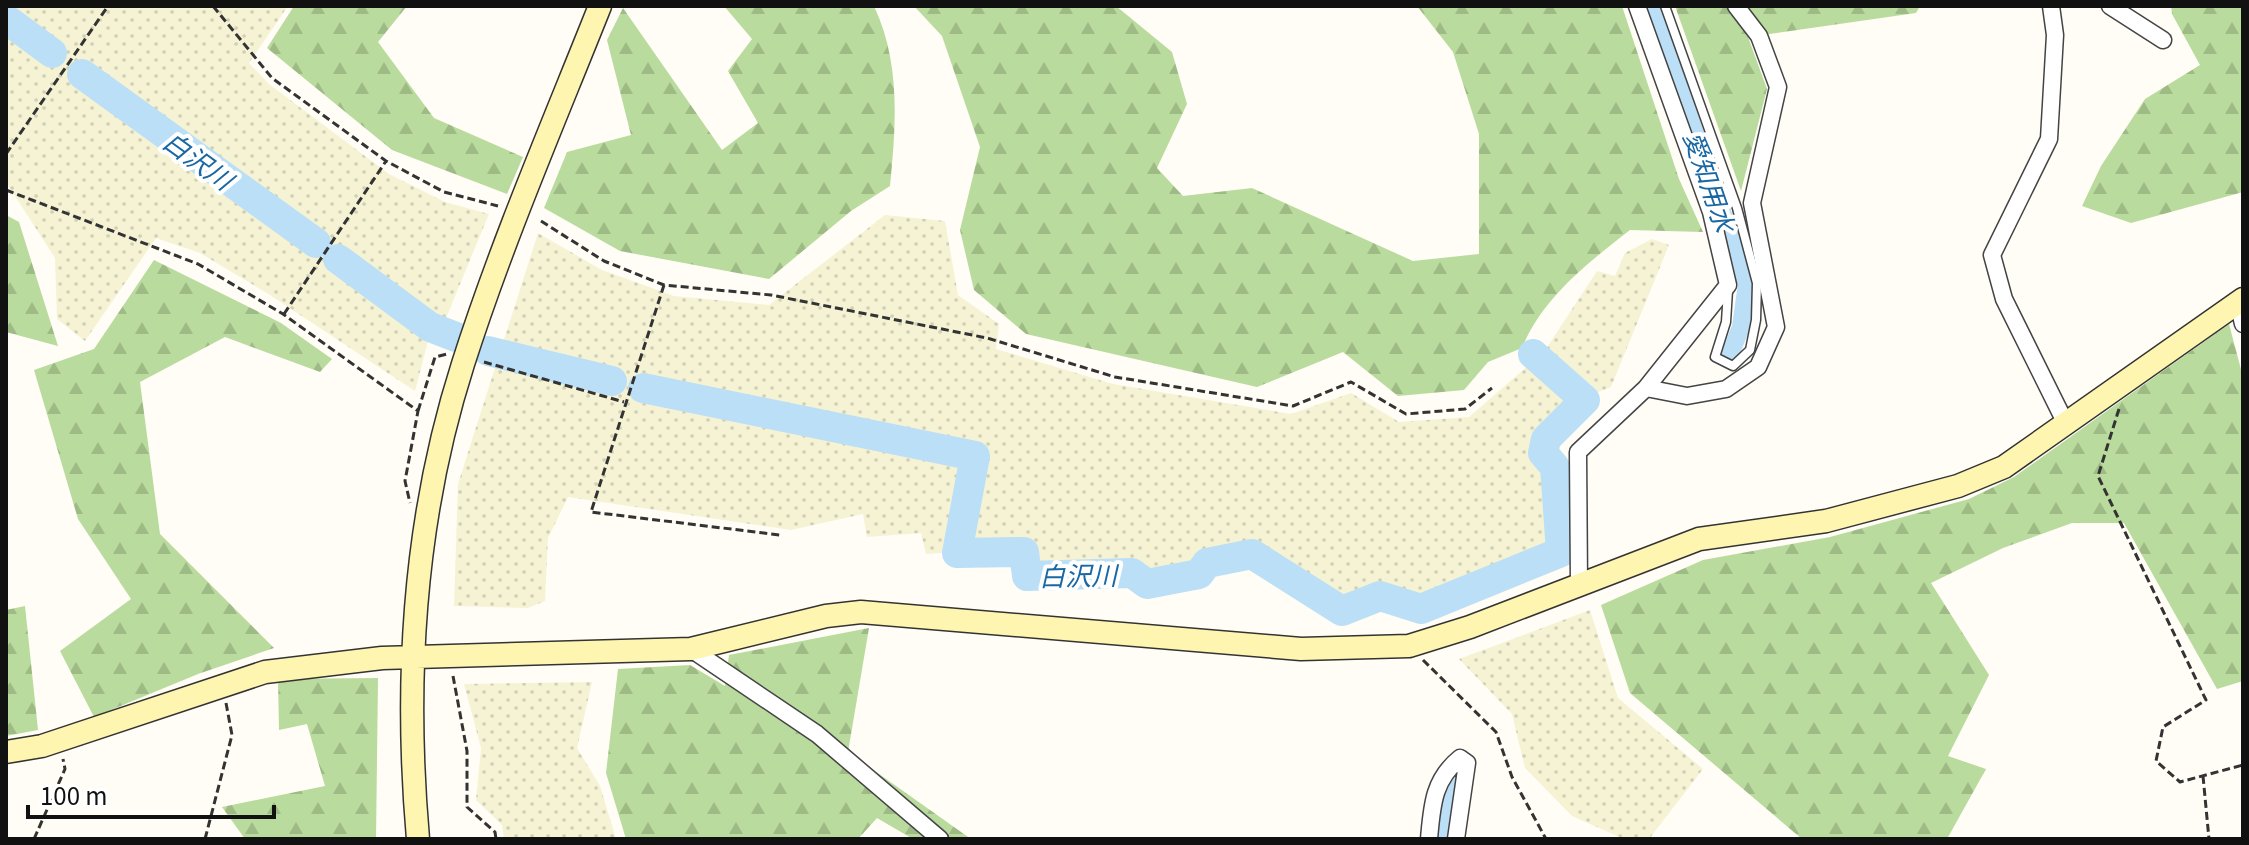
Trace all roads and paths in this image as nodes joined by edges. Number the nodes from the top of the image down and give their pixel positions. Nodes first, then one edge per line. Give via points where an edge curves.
1 (108, 6) edge
2 (213, 6) edge
3 (600, 6) edge
4 (1637, 6) edge
5 (1665, 6) edge
6 (1736, 6) edge
7 (2051, 6) edge
8 (2110, 6) edge
9 (2163, 40) dead end
10 (6, 154) edge
11 (386, 161) junction
12 (6, 190) edge
13 (504, 207) dead end
14 (541, 221) dead end
15 (664, 285) junction
16 (1728, 285) junction
17 (2240, 300) edge
18 (283, 314) junction
19 (2243, 324) edge
20 (451, 353) dead end
21 (476, 360) dead end
22 (2129, 379) junction
23 (1492, 388) dead end
24 (1646, 388) junction
25 (624, 402) junction
26 (418, 411) junction
27 (2066, 424) junction
28 (410, 505) dead end
29 (780, 535) dead end
30 (1579, 585) junction
31 (1409, 646) junction
32 (691, 649) junction
33 (450, 656) junction
34 (411, 658) junction
35 (223, 684) junction
36 (60, 739) junction
37 (6, 752) edge
38 (2243, 765) edge
39 (2203, 776) junction
40 (34, 839) edge
41 (205, 839) edge
42 (418, 839) edge
43 (496, 839) edge
44 (940, 839) edge
45 (1429, 839) edge
46 (1456, 839) edge
47 (1546, 839) edge
48 (2209, 839) edge

1 - 10 path
2 - 11 path via 272,78
3 - 34 street via 462,366 430,502
4 - 16 street via 1711,212
5 - 16 lane via 1737,208 1757,283 1750,350 1733,366 1715,357 1726,322
6 - 24 street via 1759,36 1778,87 1752,203 1776,327 1758,367 1726,389 1687,396
7 - 27 street via 2055,35 2049,139 1992,255 2004,299
8 - 9 street
11 - 13 path via 444,192
11 - 18 path
12 - 18 path via 198,264
14 - 15 path via 604,261
15 - 23 path via 771,295 987,338 1115,377 1293,406 1351,382 1406,414 1465,409
15 - 25 path
16 - 24 street
17 - 19 street
17 - 22 street
18 - 26 path
20 - 26 path via 435,357
21 - 25 path
22 - 27 street
22 - 39 path via 2098,476 2206,700 2163,727 2156,761 2180,782
24 - 30 street via 1578,452
25 - 29 path via 591,512
26 - 28 path via 405,481
27 - 30 street via 2004,467 1958,486 1826,521 1699,539
30 - 31 street
31 - 32 street via 1301,649 861,612
31 - 47 path via 1496,732 1512,777
32 - 33 street
32 - 44 street via 817,734
33 - 34 street
33 - 43 path via 467,751 467,807
34 - 35 street via 265,672
34 - 42 street
35 - 36 street
35 - 41 path via 232,735
36 - 37 street
36 - 40 path via 65,769
38 - 39 path
39 - 48 path
45 - 46 street via 1438,783 1460,758 1467,763

